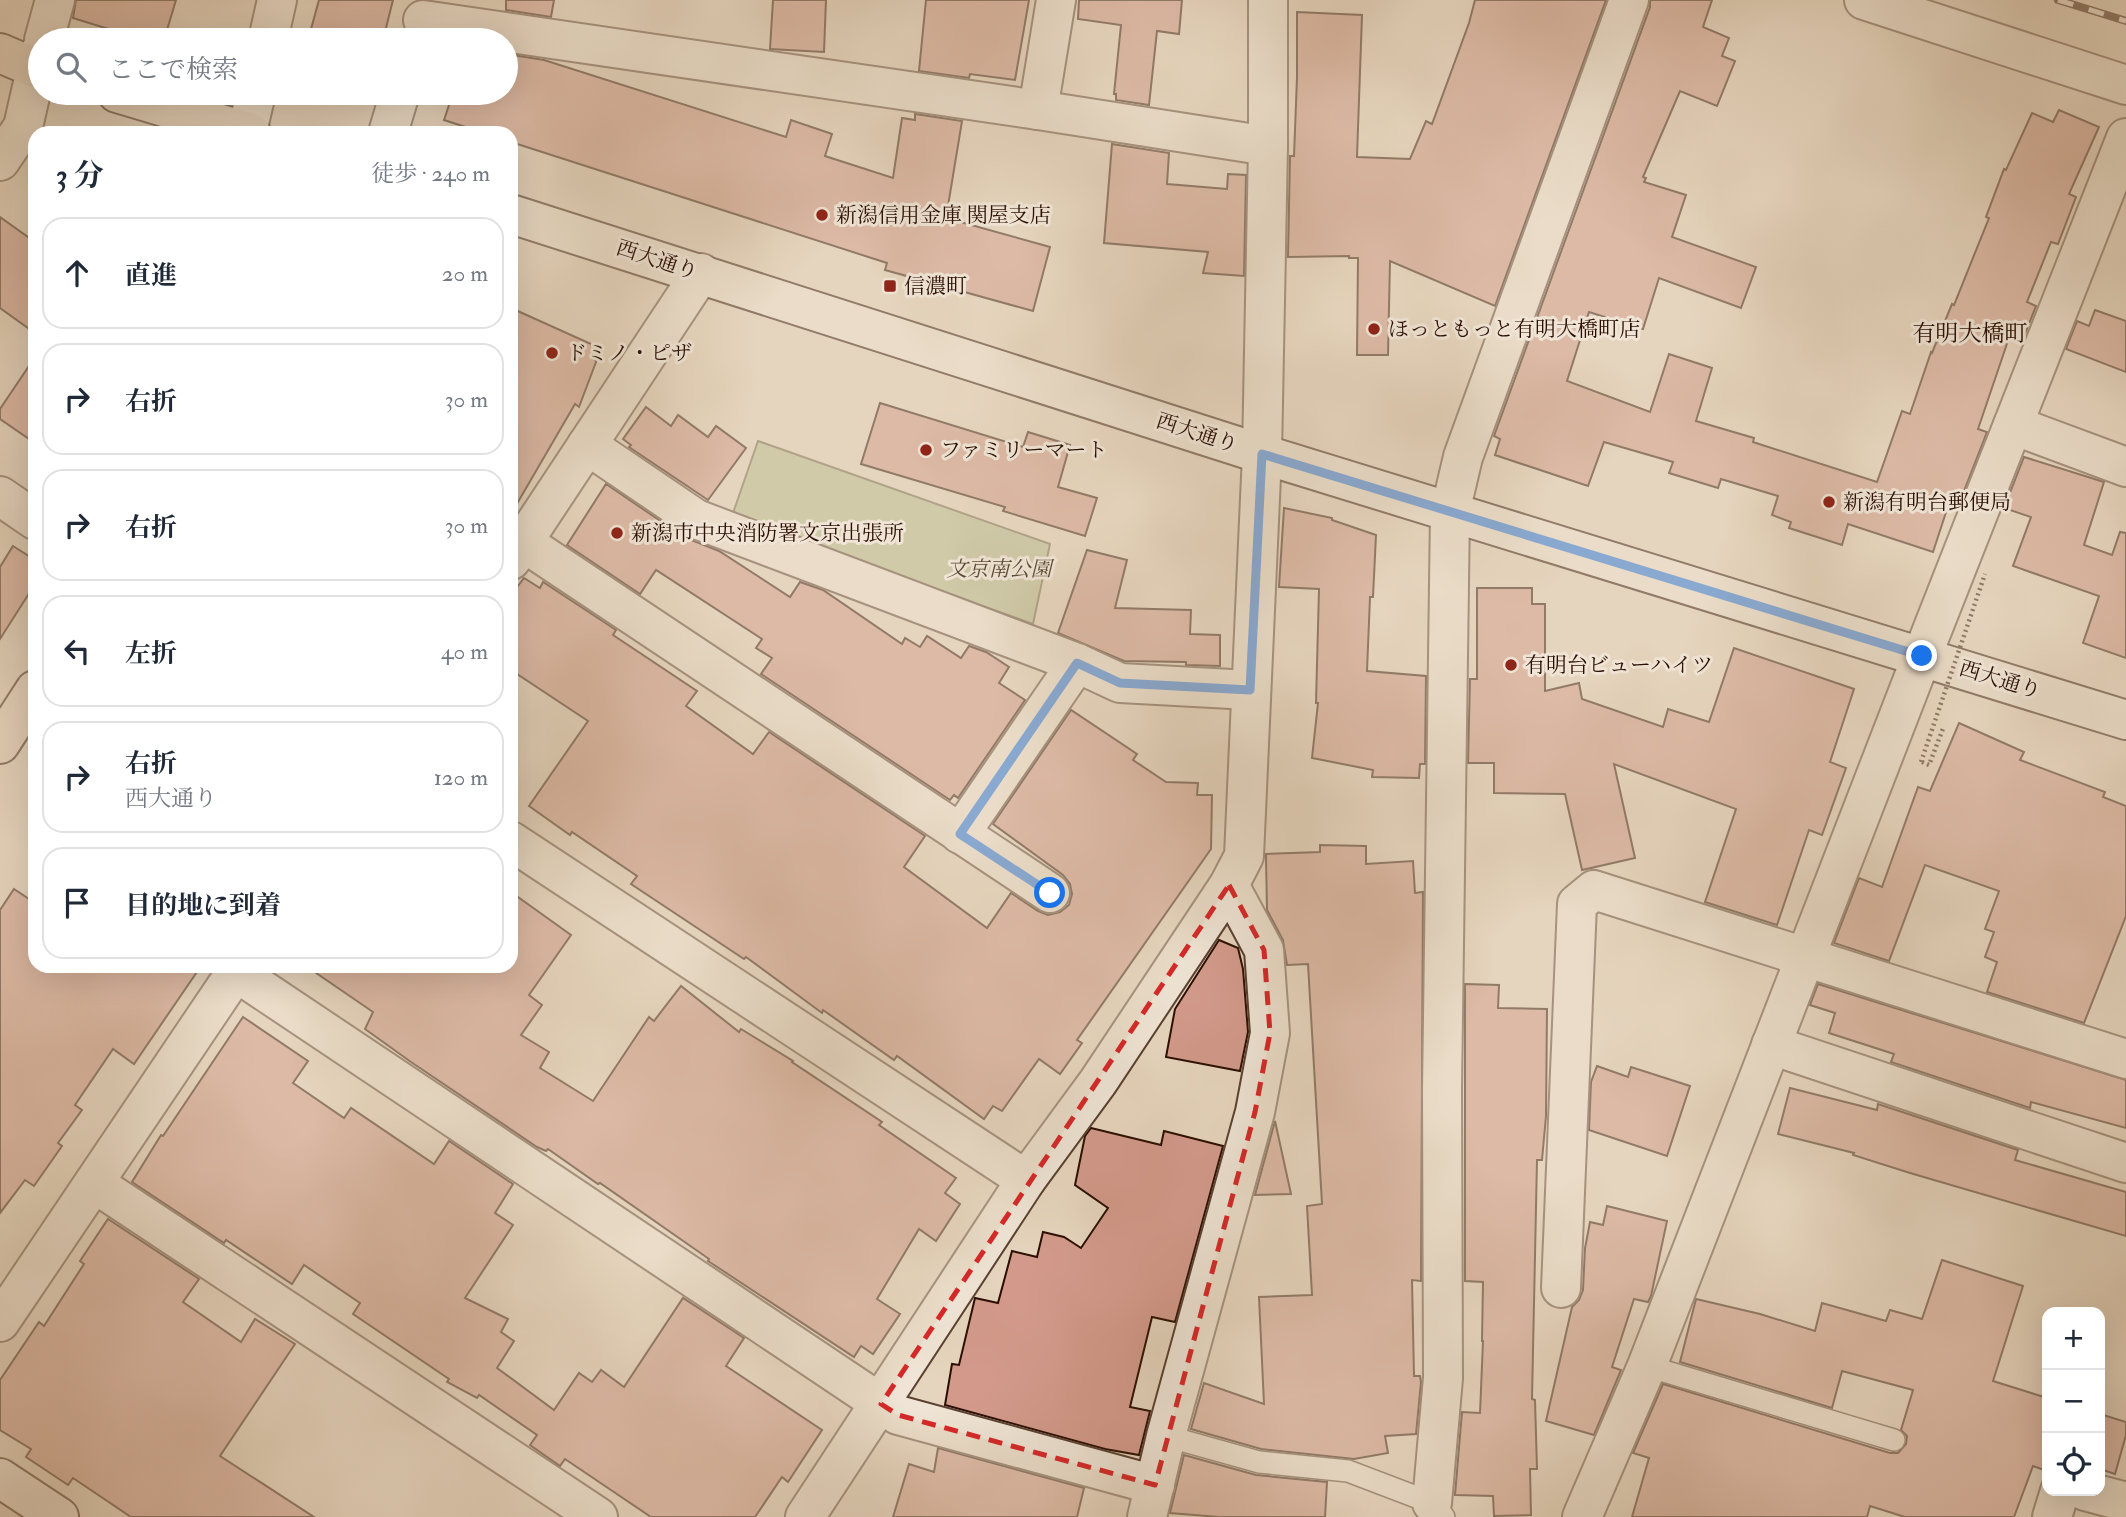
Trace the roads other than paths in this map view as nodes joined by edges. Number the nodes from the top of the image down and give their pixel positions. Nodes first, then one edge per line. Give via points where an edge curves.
1 (55, 0) edge
2 (277, 0) edge
3 (1056, 0) edge
4 (1268, 0) edge
5 (1629, 0) edge
6 (1864, 0) edge
7 (422, 20) edge
8 (48, 28) edge
9 (271, 28) edge
10 (477, 28) edge
11 (518, 34) edge
12 (0, 53) edge
13 (28, 56) edge
14 (2126, 85) edge
15 (28, 105) edge
16 (158, 105) edge
17 (254, 105) edge
18 (396, 105) edge
19 (1038, 110) junction
20 (229, 126) edge
21 (250, 126) edge
22 (390, 126) edge
23 (2126, 138) edge
24 (1268, 146) junction
25 (0, 161) edge
26 (2114, 205) edge
27 (518, 216) edge
28 (701, 273) junction
29 (2013, 425) junction
30 (587, 445) junction
31 (1262, 454) junction
32 (2126, 467) edge
33 (0, 496) edge
34 (1450, 512) junction
35 (28, 515) edge
36 (518, 549) edge
37 (518, 552) edge
38 (1922, 656) junction
39 (1077, 663) junction
40 (1250, 690) junction
41 (28, 701) edge
42 (2126, 720) edge
43 (0, 744) edge
44 (960, 834) junction
45 (518, 846) edge
46 (1229, 885) junction
47 (1050, 893) dead end
48 (1805, 955) junction
49 (235, 973) edge
50 (244, 973) edge
51 (1771, 1045) junction
52 (2126, 1059) edge
53 (2126, 1163) edge
54 (1026, 1181) junction
55 (93, 1183) junction
56 (1561, 1288) dead end
57 (0, 1322) edge
58 (1647, 1366) junction
59 (881, 1404) junction
60 (1166, 1436) junction
61 (1894, 1440) dead end
62 (0, 1478) edge
63 (2058, 1496) edge
64 (2104, 1496) edge
65 (1151, 1501) edge
66 (2126, 1502) edge
67 (1438, 1510) edge
68 (59, 1517) edge
69 (598, 1517) edge
70 (805, 1517) edge
71 (1582, 1517) edge
72 (2052, 1517) edge

1 - 8 street
2 - 9 street
3 - 19 street
4 - 24 street
5 - 34 street via 1463,457
6 - 14 street
7 - 10 street
11 - 19 street
12 - 13 highway
15 - 25 street via 23,127
16 - 20 highway
17 - 21 street
18 - 22 street
19 - 24 street
23 - 26 street
24 - 31 street
26 - 29 street
27 - 28 street, 西大通り
28 - 30 street
28 - 31 street, 西大通り
29 - 32 street
29 - 38 street
30 - 36 street
30 - 39 street via 696,519
31 - 34 street, 西大通り
31 - 40 street
33 - 35 street
34 - 38 street, 西大通り
34 - 67 street
37 - 44 street
38 - 42 street, 西大通り
38 - 48 street
39 - 40 street via 1120,683
39 - 44 street
40 - 46 street via 1244,856
41 - 43 highway
44 - 47 street
45 - 54 street
46 - 54 street
46 - 60 street via 1264,950 1270,1033 1255,1112
48 - 51 street
48 - 52 street
48 - 56 street via 1594,890 1577,904
49 - 55 street
50 - 59 street
51 - 53 street
51 - 58 street
54 - 59 street
55 - 57 street
55 - 69 street
58 - 61 lane
58 - 71 street
59 - 65 street via 898,1415
59 - 70 street
60 - 65 street
60 - 67 lane via 1259,1462 1348,1471
62 - 68 street
63 - 72 street
64 - 66 street

